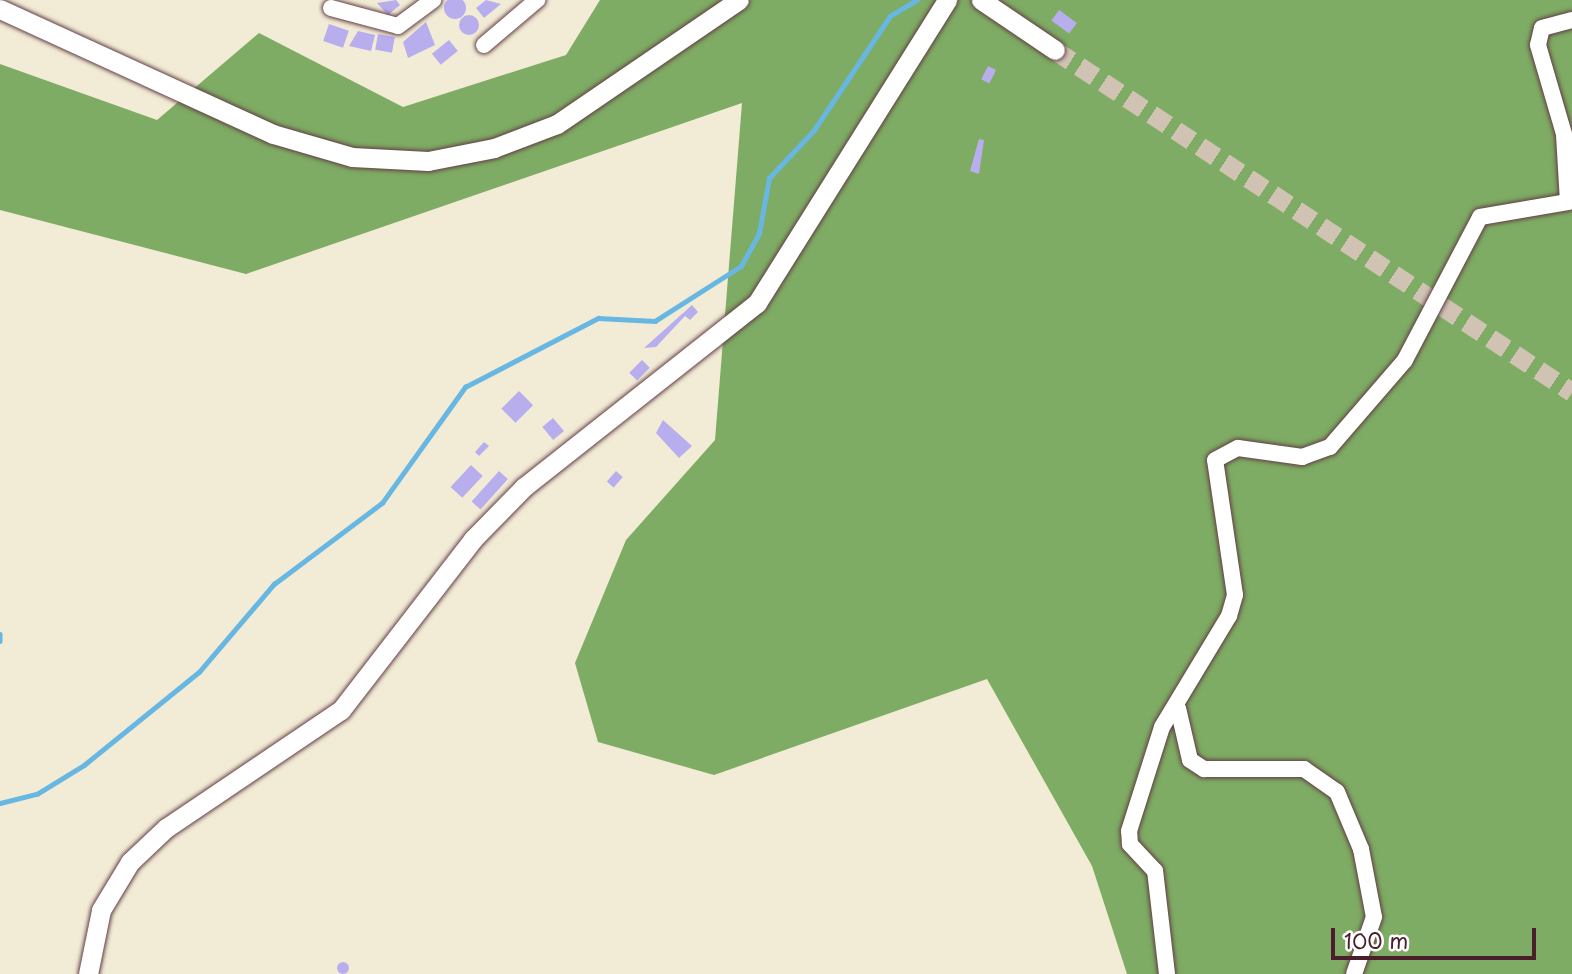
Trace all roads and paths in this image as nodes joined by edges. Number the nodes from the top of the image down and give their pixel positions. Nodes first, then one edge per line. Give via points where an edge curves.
1 (433, 0) edge
2 (537, 0) edge
3 (739, 0) edge
4 (947, 0) edge
5 (981, 0) edge
6 (715, 5) edge
7 (331, 8) dead end
8 (0, 9) edge
9 (1572, 20) edge
10 (484, 45) dead end
11 (1055, 50) tunnel mouth
12 (1178, 708) junction
13 (88, 974) edge
14 (1167, 974) edge
15 (1354, 974) edge

1 - 7 street via 398,26
2 - 10 street
3 - 6 street
4 - 13 street via 757,303 524,487 473,539 341,710 166,828 130,862 101,911
5 - 11 street
6 - 8 street via 596,103 494,148 428,161 352,157 273,134
9 - 12 street via 1542,28 1538,45 1564,134 1568,202 1480,217 1405,360 1330,447 1302,457 1238,448 1215,460 1235,595
12 - 14 street via 1162,727 1129,831 1129,844 1155,871
12 - 15 street via 1190,760 1204,769 1304,769 1338,792 1361,849 1374,917

